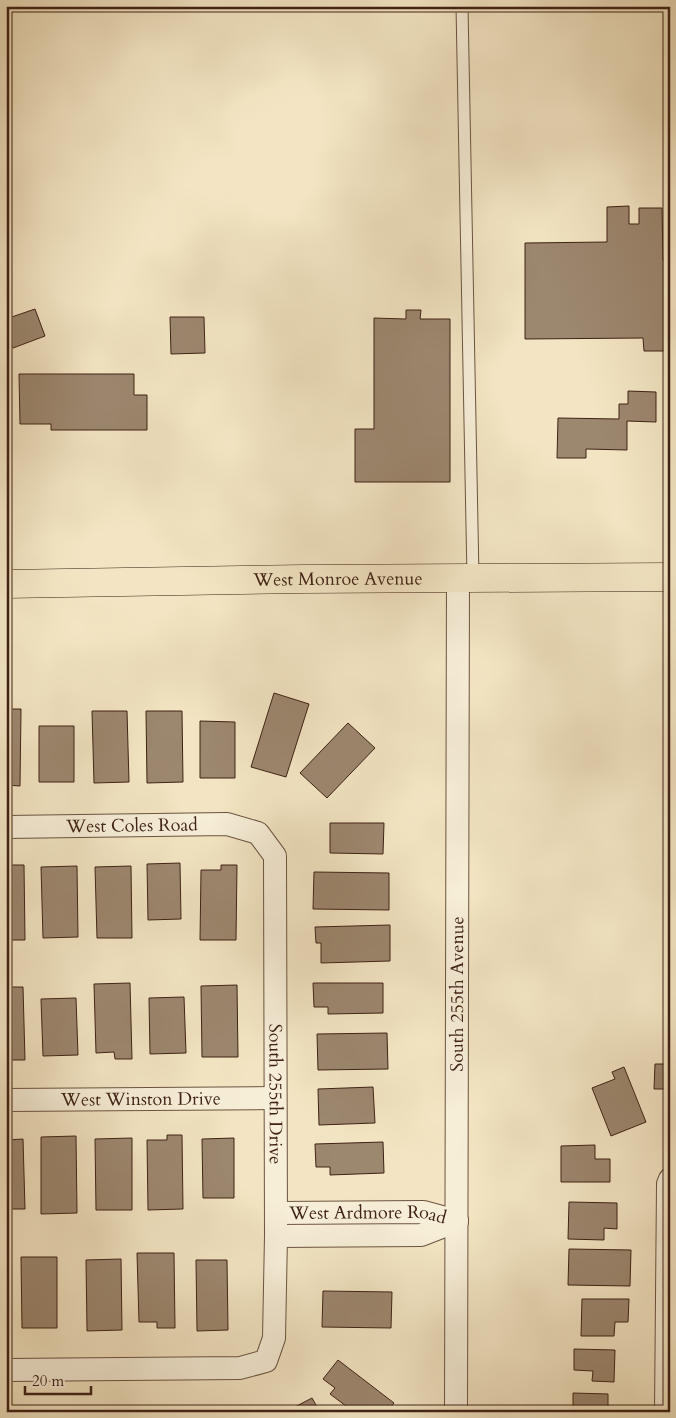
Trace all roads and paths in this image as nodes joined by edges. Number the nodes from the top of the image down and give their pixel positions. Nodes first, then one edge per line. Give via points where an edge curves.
1 (462, 6) edge
2 (670, 577) edge
3 (466, 578) junction
4 (6, 584) edge
5 (6, 827) edge
6 (258, 832) joint
7 (275, 1098) junction
8 (6, 1100) edge
9 (670, 1179) edge
10 (276, 1213) junction
11 (457, 1221) junction
12 (276, 1236) junction
13 (6, 1370) edge
14 (456, 1412) edge
15 (666, 1412) edge

1 - 3 lane
2 - 3 main road, West Monroe Avenue
3 - 4 main road, West Monroe Avenue
3 - 11 street, South 255th Avenue
5 - 6 street, West Coles Road via 227,824
6 - 7 street, South 255th Drive via 275,856
7 - 8 street, West Winston Drive
7 - 10 street, South 255th Drive
9 - 15 street
10 - 11 street, West Ardmore Road via 424,1212
10 - 12 street, South 255th Drive
11 - 12 street, West Ardmore Road via 421,1235
11 - 14 street, South 255th Avenue
12 - 13 street, South 255th Drive via 274,1338 266,1360 240,1368

